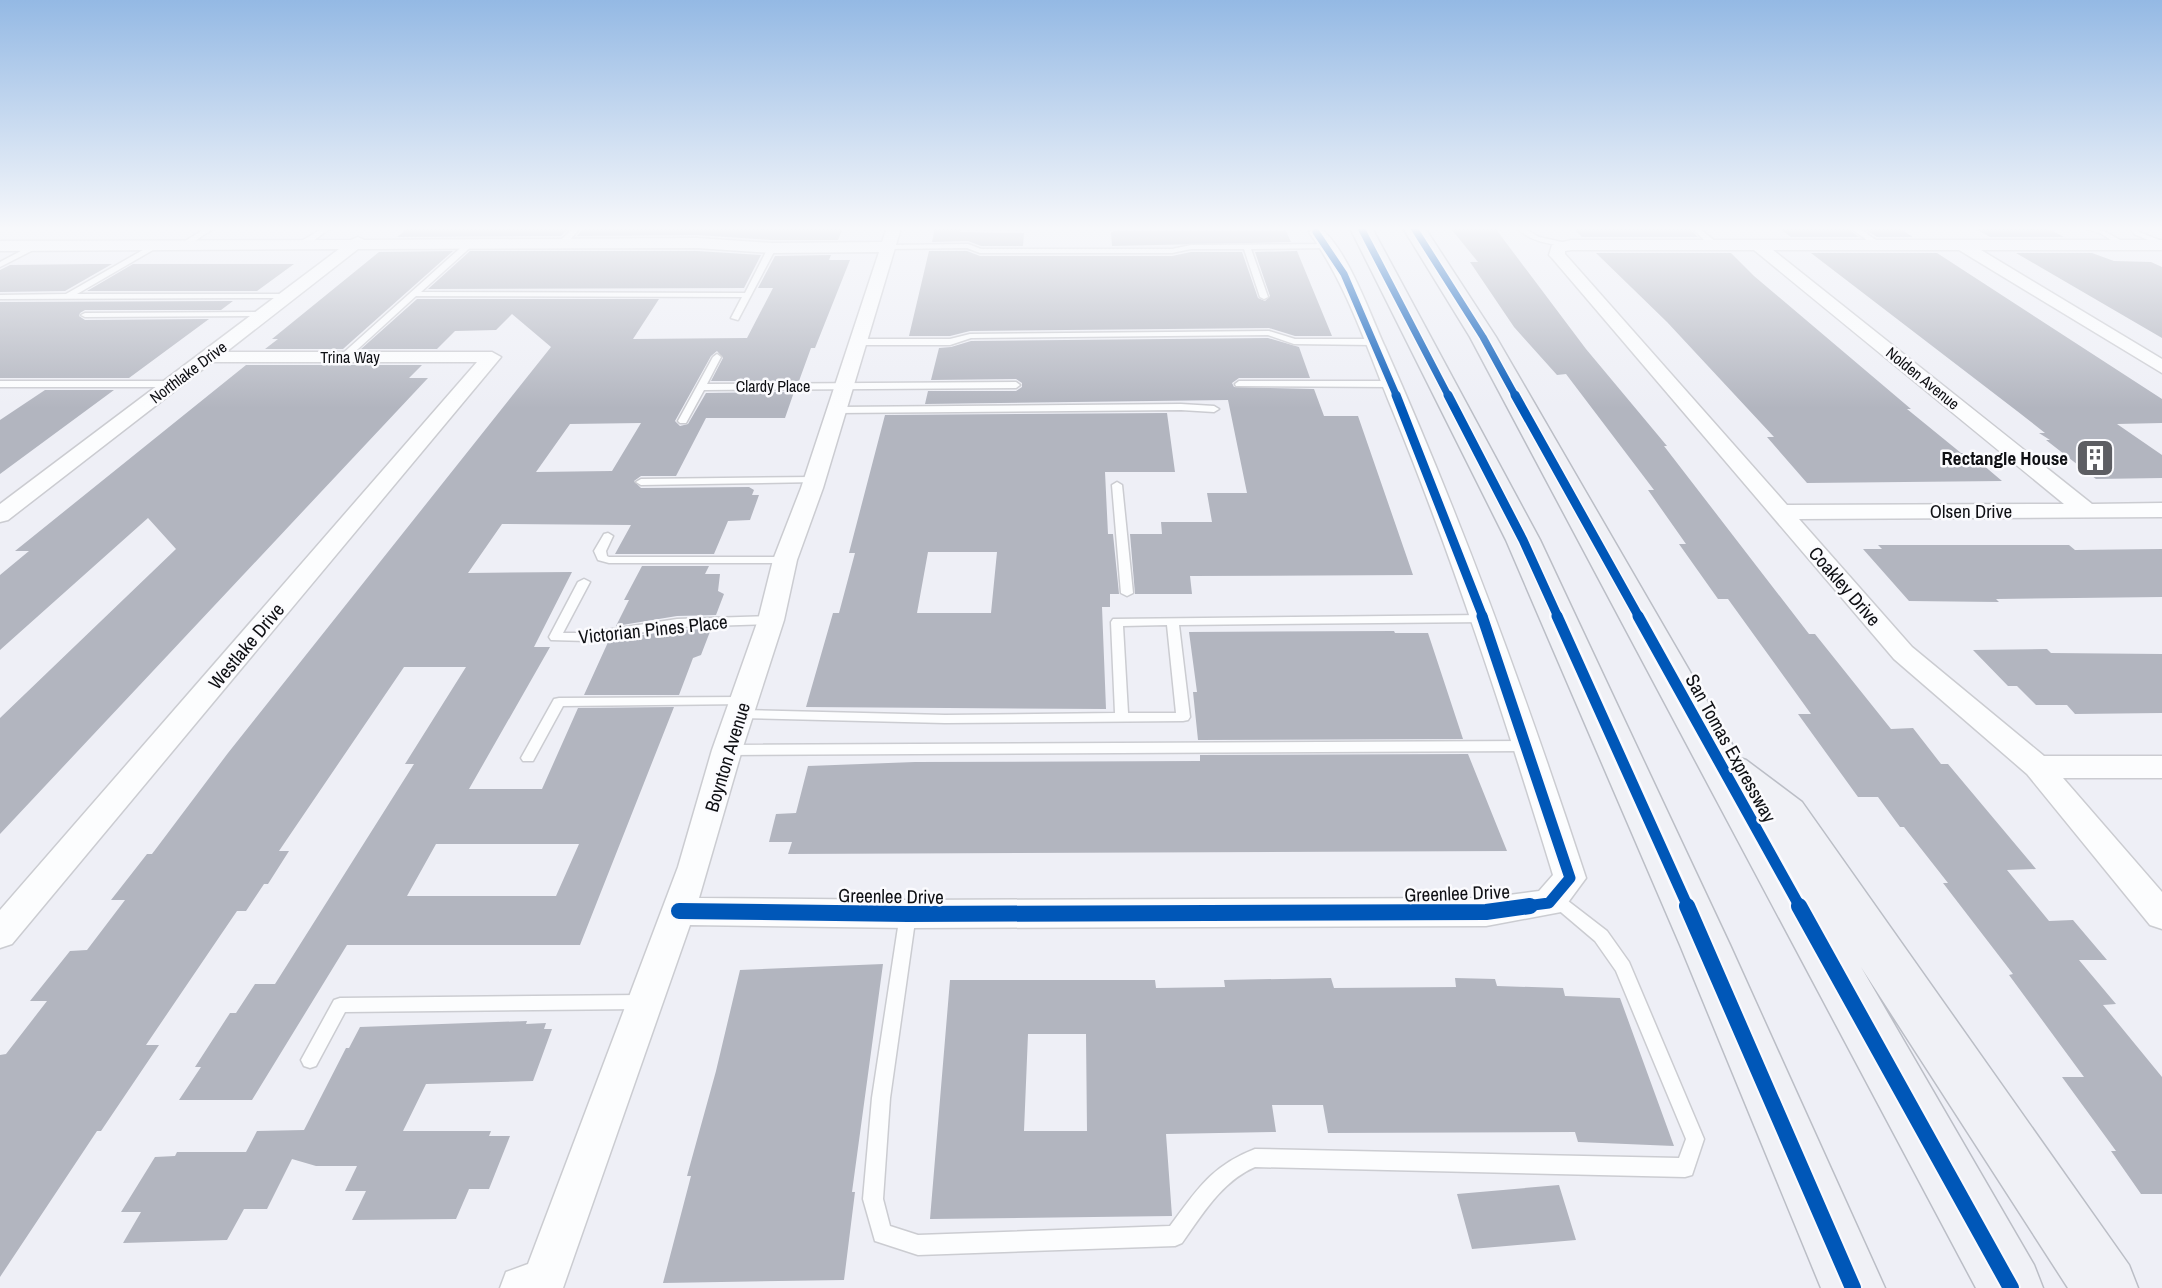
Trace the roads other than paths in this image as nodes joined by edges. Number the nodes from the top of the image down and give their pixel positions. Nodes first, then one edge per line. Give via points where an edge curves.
1 (83, 288) edge
2 (297, 288) edge
3 (422, 288) edge
4 (752, 288) edge
5 (876, 288) edge
6 (1261, 288) edge
7 (1354, 288) edge
8 (1368, 288) edge
9 (1452, 288) edge
10 (1585, 288) edge
11 (1811, 288) edge
12 (2033, 288) edge
13 (416, 294) junction
14 (748, 295) junction
15 (287, 296) junction
16 (0, 297) edge
17 (68, 297) junction
18 (1264, 297) dead end
19 (264, 314) junction
20 (85, 315) dead end
21 (735, 318) dead end
22 (859, 342) junction
23 (1373, 342) junction
24 (344, 357) junction
25 (716, 357) dead end
26 (208, 358) junction
27 (492, 358) joint
28 (2162, 367) edge
29 (0, 384) edge
30 (173, 384) junction
31 (1239, 384) dead end
32 (1392, 384) junction
33 (1016, 385) dead end
34 (701, 387) junction
35 (841, 398) junction
36 (1214, 410) dead end
37 (683, 421) dead end
38 (814, 480) junction
39 (641, 482) dead end
40 (1117, 485) dead end
41 (2087, 510) junction
42 (2162, 510) edge
43 (1781, 512) junction
44 (0, 514) edge
45 (608, 536) dead end
46 (785, 561) junction
47 (584, 582) dead end
48 (1127, 593) dead end
49 (771, 620) junction
50 (1484, 620) junction
51 (1173, 621) junction
52 (743, 707) junction
53 (1122, 718) junction
54 (1526, 746) junction
55 (727, 750) junction
56 (528, 758) dead end
57 (1718, 761) junction
58 (2037, 767) junction
59 (2162, 767) edge
60 (1554, 898) junction
61 (679, 911) junction
62 (908, 914) junction
63 (2162, 915) edge
64 (0, 934) edge
65 (646, 1002) junction
66 (310, 1060) dead end
67 (533, 1284) edge
68 (1853, 1288) edge
69 (2011, 1288) edge
70 (2106, 1288) edge

1 - 17 lane
2 - 15 street, Northlake Drive
3 - 13 lane
4 - 14 lane
5 - 22 street, Boynton Avenue
6 - 18 lane
7 - 23 street
8 - 68 highway via 1523,540
9 - 57 highway, San Tomas Expressway
10 - 43 street, Coakley Drive
11 - 41 street, Nolden Avenue
12 - 28 street
13 - 14 lane
13 - 24 lane
14 - 21 lane
15 - 17 lane
15 - 19 street, Northlake Drive
16 - 17 lane
19 - 20 lane
19 - 26 street, Northlake Drive
22 - 23 lane via 950,342 970,336 1269,333 1294,341
22 - 35 street, Boynton Avenue
23 - 32 street
24 - 26 street, Trina Way
24 - 27 street, Trina Way
25 - 34 lane, Clardy Place
26 - 30 street, Northlake Drive
27 - 64 street, Westlake Drive
29 - 30 lane
30 - 44 street, Northlake Drive
31 - 32 lane
32 - 50 street
33 - 35 lane
34 - 35 lane, Clardy Place
34 - 37 lane, Clardy Place
35 - 36 lane
35 - 38 street, Boynton Avenue
38 - 39 lane
38 - 46 street, Boynton Avenue
40 - 48 lane
41 - 42 street, Olsen Drive
41 - 43 street, Olsen Drive
43 - 58 street, Coakley Drive via 1903,653
45 - 46 lane via 600,551 609,561
46 - 49 street, Boynton Avenue
47 - 49 lane, Victorian Pines Place via 555,637 587,637 677,623
49 - 52 street, Boynton Avenue
50 - 51 lane
50 - 54 street
51 - 53 lane via 1117,622
51 - 53 lane via 1183,718
52 - 53 lane via 945,719
52 - 55 street, Boynton Avenue
52 - 56 lane via 559,702
54 - 55 lane
54 - 60 street via 1570,878
55 - 61 street, Boynton Avenue
57 - 69 highway, San Tomas Expressway
57 - 70 highway via 1786,814
58 - 59 street
58 - 63 street, Coakley Drive
60 - 62 street, Greenlee Drive via 1549,903 1486,912
60 - 62 lane via 1601,936 1623,967 1695,1139 1685,1168 1255,1158 1238,1163 1213,1186 1175,1236 918,1245 882,1234 873,1199 880,1098
61 - 62 street, Greenlee Drive
61 - 65 street, Boynton Avenue
65 - 66 lane via 340,1005
65 - 67 street, Boynton Avenue

